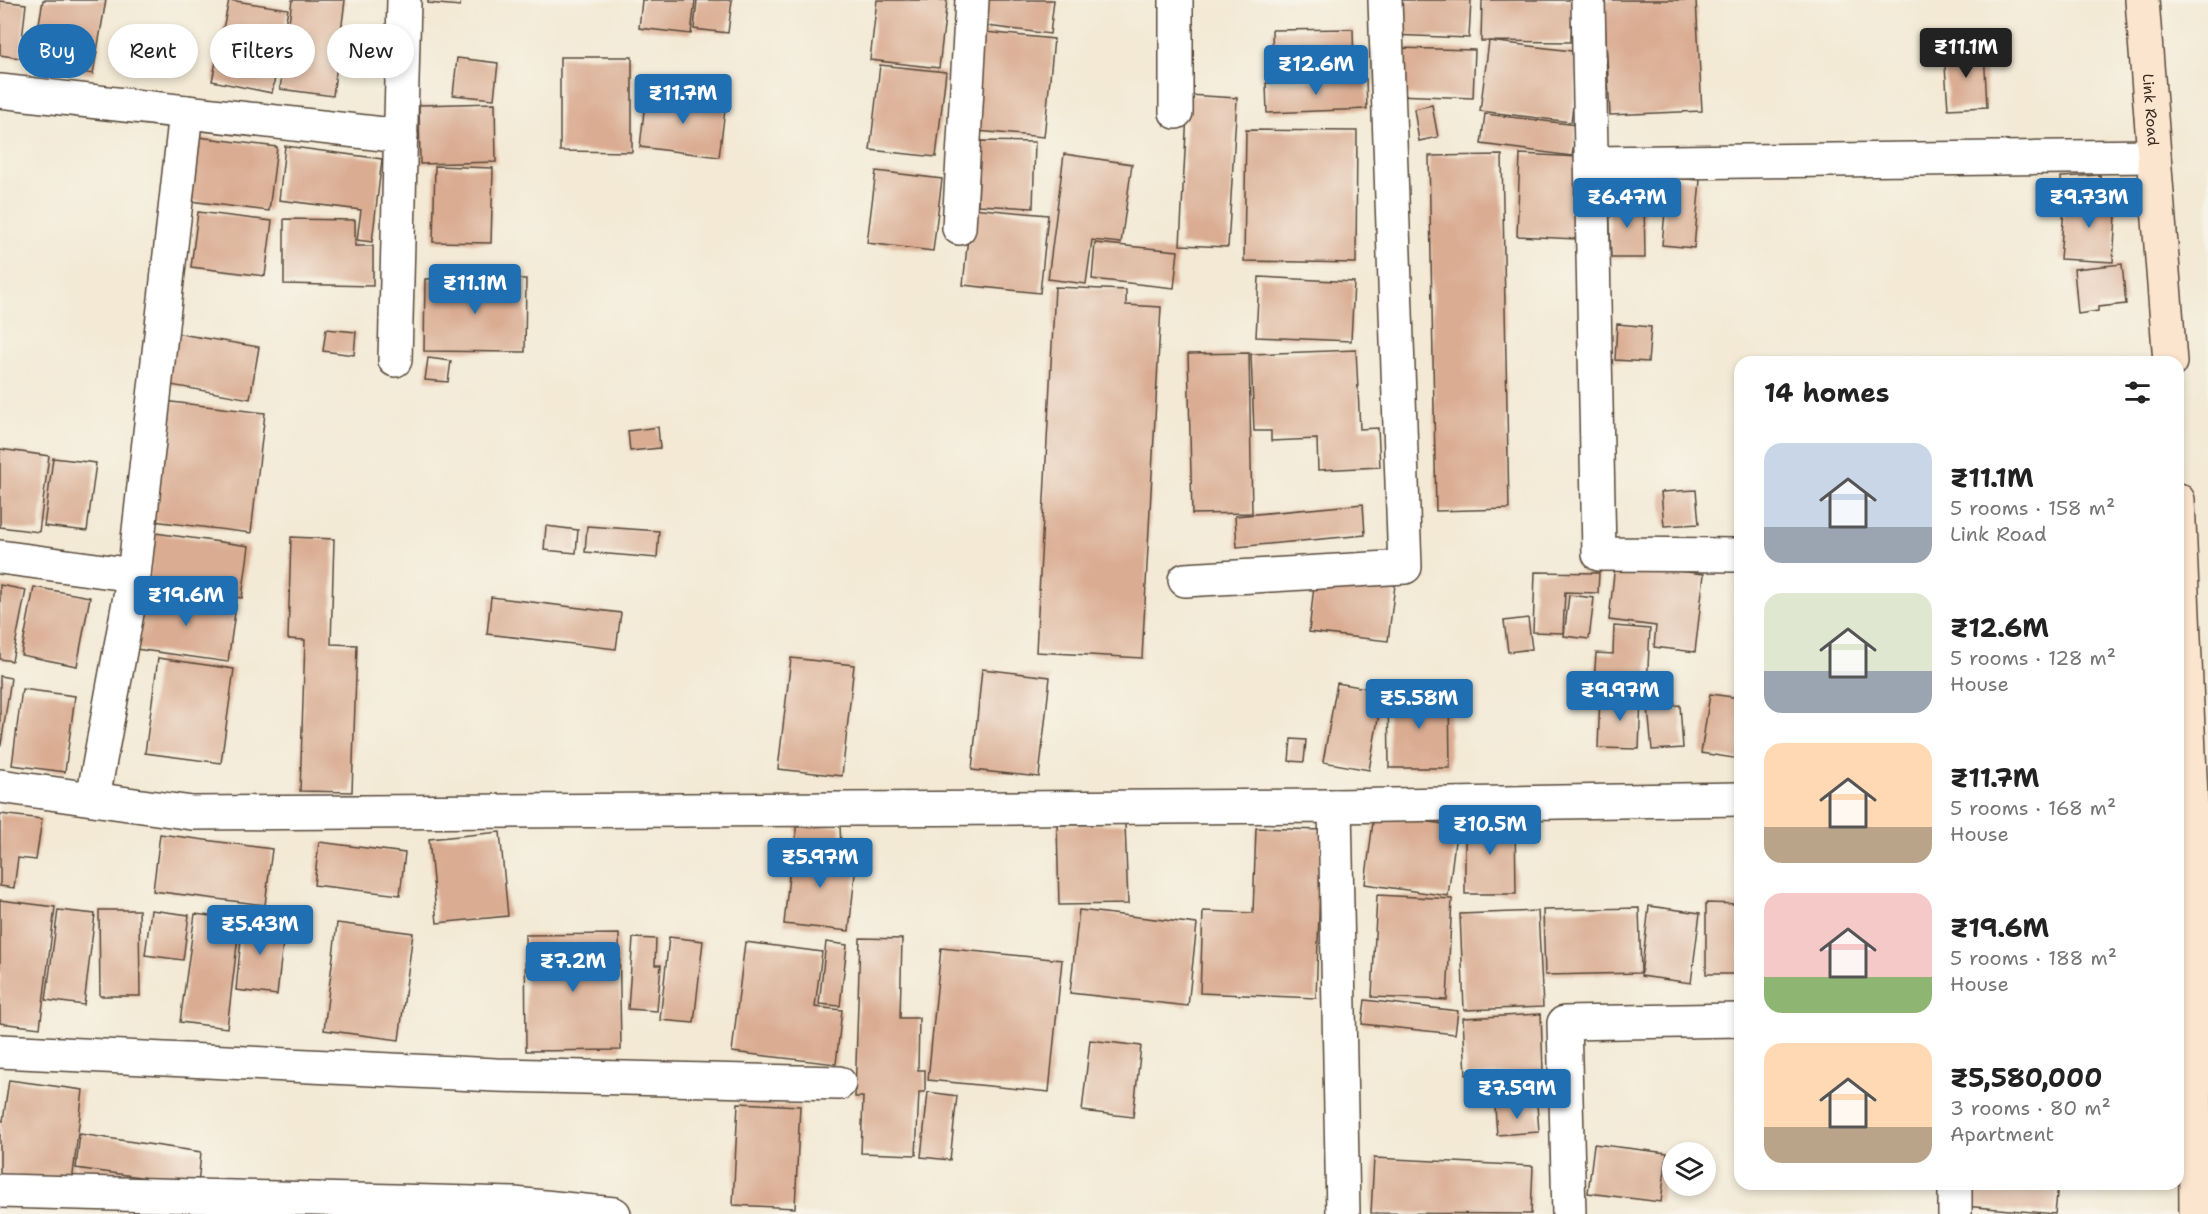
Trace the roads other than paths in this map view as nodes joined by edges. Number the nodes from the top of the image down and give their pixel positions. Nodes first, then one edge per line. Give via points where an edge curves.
1 (404, 0) edge
2 (972, 0) edge
3 (1176, 0) edge
4 (1385, 0) edge
5 (1588, 0) edge
6 (2142, 0) edge
7 (0, 91) edge
8 (186, 112) junction
9 (1176, 112) dead end
10 (401, 136) junction
11 (2154, 156) junction
12 (1592, 163) junction
13 (959, 228) dead end
14 (2170, 356) edge
15 (395, 360) dead end
16 (1734, 555) edge
17 (0, 557) edge
18 (134, 575) junction
19 (1185, 580) dead end
20 (0, 786) edge
21 (2184, 791) edge
22 (93, 798) junction
23 (1734, 799) edge
24 (1335, 806) junction
25 (2186, 1015) edge
26 (1734, 1020) edge
27 (0, 1051) edge
28 (839, 1083) dead end
29 (1955, 1190) edge
30 (0, 1191) edge
31 (614, 1214) edge
32 (1343, 1214) edge
33 (1569, 1214) edge
34 (1955, 1214) edge
35 (2196, 1214) edge

1 - 10 street
2 - 13 street
3 - 9 street
4 - 19 street via 1405,567
5 - 12 street
6 - 11 street, Link Road
7 - 8 street
8 - 10 street
8 - 18 street
10 - 15 street
11 - 12 street
11 - 14 street, Link Road
12 - 16 street via 1599,554
17 - 18 street
18 - 22 street
20 - 22 street
21 - 25 street
22 - 24 street via 192,813
23 - 24 street
24 - 32 street
25 - 35 street
26 - 33 street via 1564,1023
27 - 28 street via 484,1074
29 - 34 street
30 - 31 street via 514,1204

